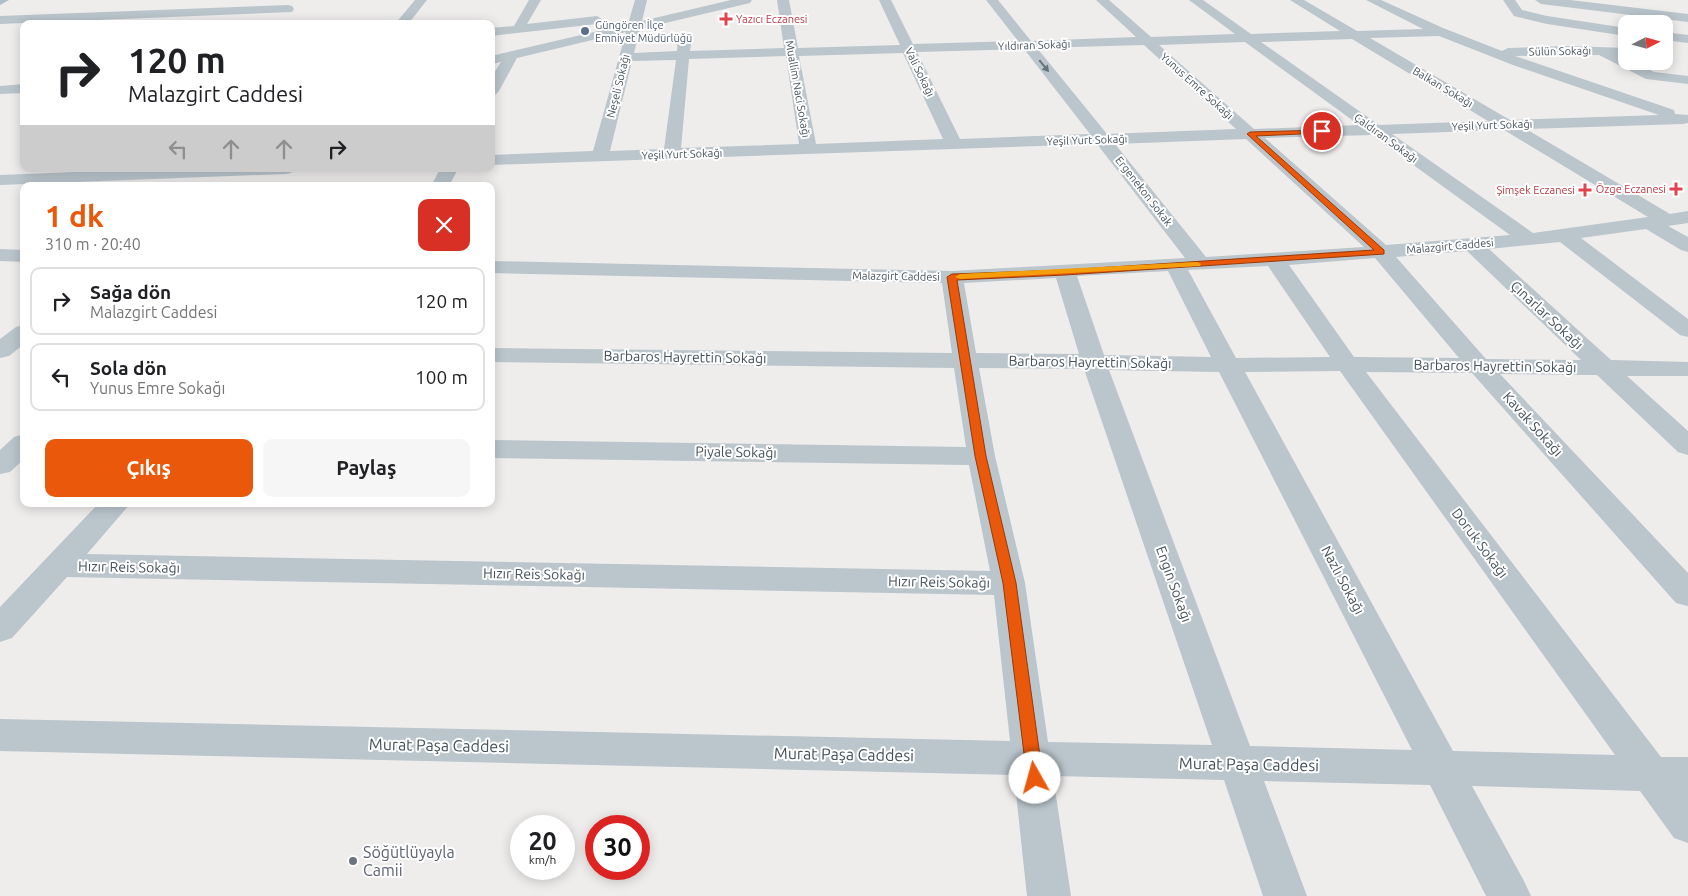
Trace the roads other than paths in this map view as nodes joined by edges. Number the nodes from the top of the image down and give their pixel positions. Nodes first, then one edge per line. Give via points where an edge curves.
1 (180, 0) edge
2 (300, 0) edge
3 (421, 0) edge
4 (535, 0) edge
5 (641, 0) edge
6 (746, 0) edge
7 (783, 0) edge
8 (885, 0) edge
9 (992, 0) edge
10 (1102, 0) edge
11 (1195, 0) edge
12 (1296, 0) edge
13 (1372, 0) edge
14 (1509, 0) edge
15 (1541, 0) edge
16 (61, 4) dead end
17 (689, 8) edge
18 (288, 9) junction
19 (160, 13) junction
20 (35, 18) junction
21 (1688, 18) edge
22 (0, 20) edge
23 (149, 20) edge
24 (275, 20) edge
25 (404, 20) edge
26 (634, 21) junction
27 (518, 29) junction
28 (1618, 31) edge
29 (495, 32) edge
30 (1444, 32) junction
31 (1356, 35) junction
32 (1673, 37) edge
33 (1248, 38) junction
34 (1688, 39) edge
35 (1148, 41) junction
36 (1028, 45) junction
37 (908, 48) junction
38 (1598, 50) junction
39 (1618, 51) edge
40 (792, 52) junction
41 (1494, 52) junction
42 (683, 55) junction
43 (511, 56) junction
44 (625, 57) junction
45 (495, 59) edge
46 (1688, 80) edge
47 (495, 84) edge
48 (20, 88) edge
49 (0, 90) edge
50 (1685, 120) edge
51 (1506, 125) junction
52 (1375, 129) junction
53 (1250, 134) junction
54 (1103, 139) junction
55 (954, 144) junction
56 (808, 149) junction
57 (672, 154) junction
58 (600, 157) junction
59 (495, 160) edge
60 (33, 172) edge
61 (207, 172) edge
62 (0, 180) edge
63 (1688, 217) edge
64 (1658, 221) junction
65 (1564, 235) junction
66 (1529, 240) junction
67 (1472, 245) junction
68 (1688, 245) edge
69 (1381, 252) junction
70 (0, 255) edge
71 (20, 256) edge
72 (1274, 260) junction
73 (1188, 265) junction
74 (495, 267) edge
75 (1065, 272) junction
76 (952, 277) junction
77 (1688, 330) edge
78 (20, 335) edge
79 (0, 351) edge
80 (495, 355) edge
81 (965, 360) junction
82 (1094, 362) junction
83 (1347, 364) junction
84 (1230, 365) junction
85 (1479, 366) junction
86 (1603, 367) junction
87 (1688, 369) edge
88 (1688, 446) edge
89 (20, 447) edge
90 (495, 448) edge
91 (981, 456) junction
92 (0, 465) edge
93 (112, 507) edge
94 (58, 565) junction
95 (1009, 583) junction
96 (1688, 594) edge
97 (0, 630) edge
98 (0, 735) edge
99 (1033, 759) junction
100 (1238, 764) junction
101 (1441, 768) junction
102 (1670, 775) edge
103 (1688, 824) edge
104 (1049, 896) edge
105 (1285, 896) edge
106 (1510, 896) edge

1 - 19 street
2 - 18 street
3 - 25 street
4 - 27 street
5 - 26 street, Neşeli Sokağı
6 - 17 street
7 - 40 street, Muallim Naci Sokağı
8 - 37 street, Vali Sokağı
9 - 36 street, Ergenekon Sokak
10 - 35 street, Yunus Emre Sokağı
11 - 33 street, Çaldıran Sokağı
12 - 31 street, Balkan Sokağı
13 - 30 street
14 - 28 street via 1518,13
15 - 21 street
16 - 20 street
17 - 26 street
17 - 42 street
18 - 19 street
18 - 24 street
19 - 20 street
19 - 23 street
20 - 22 street
26 - 27 street
26 - 43 street
26 - 44 street, Neşeli Sokağı
27 - 29 street
30 - 31 street, Yıldıran Sokağı
30 - 41 street
31 - 33 street, Yıldıran Sokağı
31 - 51 street, Balkan Sokağı
32 - 34 street
33 - 35 street, Yıldıran Sokağı
33 - 52 street, Çaldıran Sokağı
35 - 36 street, Yıldıran Sokağı
35 - 53 street, Yunus Emre Sokağı
36 - 37 street, Yıldıran Sokağı
36 -> 54 street, Ergenekon Sokak
37 - 40 street, Yıldıran Sokağı
37 - 55 street, Vali Sokağı
38 - 39 street, Sülün Sokağı
38 - 41 street, Sülün Sokağı
38 - 46 street via 1651,76
40 - 42 street, Yıldıran Sokağı
40 - 56 street, Muallim Naci Sokağı
41 - 50 street
42 - 44 street, Yıldıran Sokağı
42 - 57 street
43 - 45 street
43 - 47 street
44 - 58 street, Neşeli Sokağı
48 - 49 street
50 - 51 street, Yeşil Yurt Sokağı
51 - 52 street, Yeşil Yurt Sokağı
51 - 64 street, Balkan Sokağı
52 - 53 street, Yeşil Yurt Sokağı
52 - 66 street, Çaldıran Sokağı
53 - 54 street, Yeşil Yurt Sokağı
53 - 69 street, Yunus Emre Sokağı
54 - 55 street, Yeşil Yurt Sokağı
54 - 73 street, Ergenekon Sokak
55 - 56 street, Yeşil Yurt Sokağı
56 - 57 street, Yeşil Yurt Sokağı
57 - 58 street, Yeşil Yurt Sokağı
58 - 59 street, Yeşil Yurt Sokağı
60 - 62 street
61 - 62 street
63 - 64 street, Malazgirt Caddesi
64 - 65 street, Malazgirt Caddesi
64 - 68 street, Balkan Sokağı
65 - 66 street, Malazgirt Caddesi
65 - 77 street
66 - 67 street, Malazgirt Caddesi
67 - 69 street, Malazgirt Caddesi
67 - 86 street, Çınarlar Sokağı
69 - 72 street, Malazgirt Caddesi
69 - 85 street, Kavak Sokağı
70 - 71 street
72 - 73 street, Malazgirt Caddesi
72 - 83 street, Doruk Sokağı
73 - 75 street, Malazgirt Caddesi
73 - 84 street, Nazlı Sokağı
74 - 76 street, Malazgirt Caddesi
75 - 76 street, Malazgirt Caddesi
75 - 82 street, Engin Sokağı
76 - 81 street
78 - 79 street
80 - 81 street, Barbaros Hayrettin Sokağı
81 - 82 street, Barbaros Hayrettin Sokağı
81 - 91 street
82 - 84 street, Barbaros Hayrettin Sokağı
82 - 100 street, Engin Sokağı
83 - 84 street, Barbaros Hayrettin Sokağı
83 - 85 street, Barbaros Hayrettin Sokağı
83 - 102 street, Doruk Sokağı
84 - 101 street, Nazlı Sokağı
85 - 86 street, Barbaros Hayrettin Sokağı
85 - 96 street, Kavak Sokağı
86 - 87 street, Barbaros Hayrettin Sokağı
86 - 88 street, Çınarlar Sokağı
89 - 92 street
90 - 91 street, Piyale Sokağı
91 - 95 street
93 - 94 street
94 - 95 street, Hızır Reis Sokağı
94 - 97 street
95 - 99 street
98 - 99 street, Murat Paşa Caddesi
99 - 100 street, Murat Paşa Caddesi
99 - 104 street
100 - 101 street, Murat Paşa Caddesi
100 - 105 street, Engin Sokağı
101 - 102 street, Murat Paşa Caddesi
101 - 106 street, Nazlı Sokağı
102 - 103 street, Doruk Sokağı

